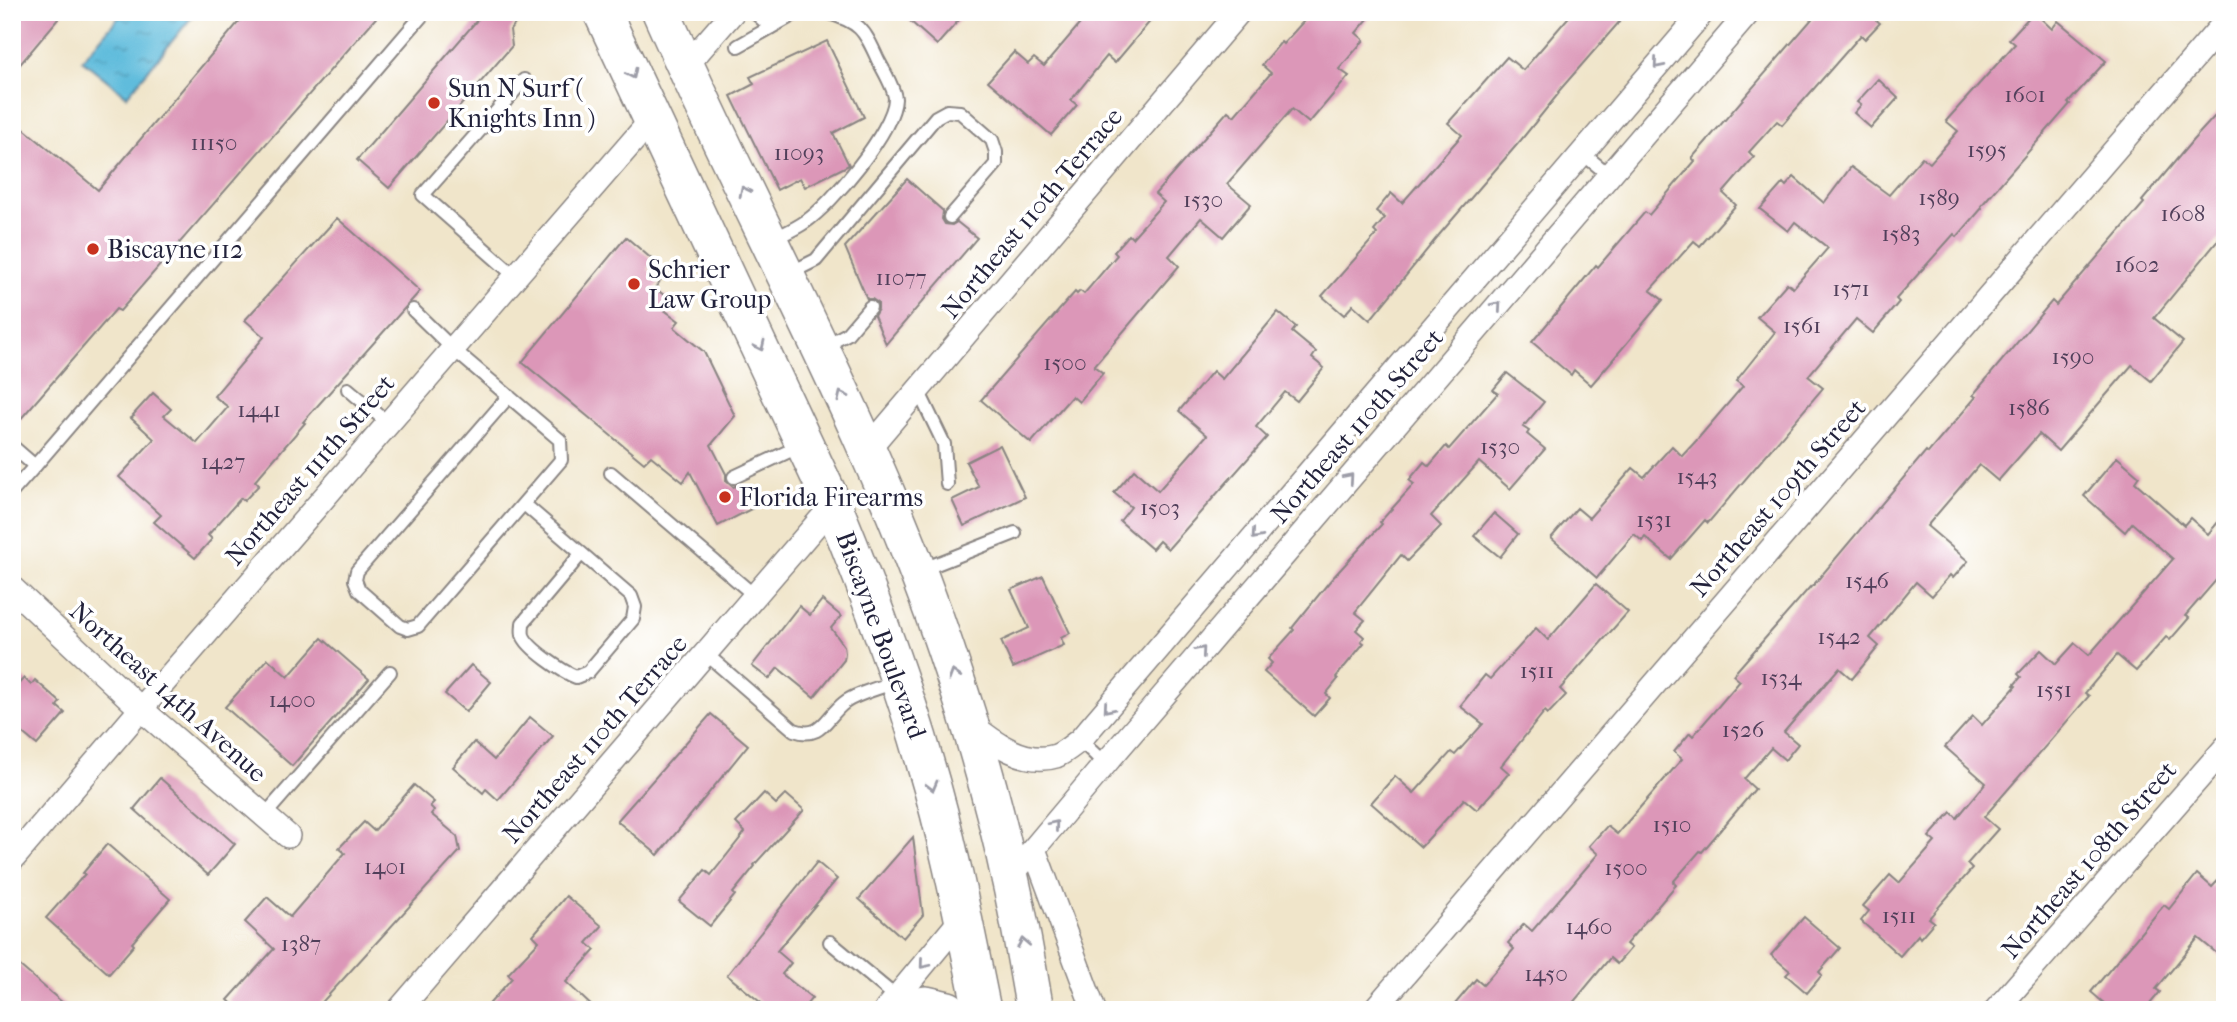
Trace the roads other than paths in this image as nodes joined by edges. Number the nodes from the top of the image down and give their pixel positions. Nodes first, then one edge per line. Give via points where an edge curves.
1 (425, 12) edge
2 (602, 12) edge
3 (661, 12) edge
4 (733, 12) edge
5 (754, 12) edge
6 (798, 12) edge
7 (826, 12) edge
8 (1239, 12) edge
9 (1703, 12) edge
10 (1749, 12) edge
11 (2225, 22) edge
12 (771, 27) junction
13 (738, 46) dead end
14 (685, 67) junction
15 (524, 80) dead end
16 (653, 118) junction
17 (1582, 153) junction
18 (1609, 175) junction
19 (950, 217) dead end
20 (769, 242) junction
21 (515, 276) junction
22 (785, 276) junction
23 (870, 307) dead end
24 (413, 310) dead end
25 (452, 348) junction
26 (820, 348) junction
27 (348, 389) dead end
28 (918, 390) junction
29 (509, 396) junction
30 (388, 423) junction
31 (805, 443) junction
32 (12, 446) edge
33 (868, 449) junction
34 (35, 466) junction
35 (611, 474) dead end
36 (734, 477) dead end
37 (947, 484) dead end
38 (12, 492) edge
39 (524, 504) junction
40 (833, 505) junction
41 (1015, 533) dead end
42 (582, 554) junction
43 (917, 571) junction
44 (12, 588) edge
45 (755, 596) junction
46 (705, 653) junction
47 (390, 672) dead end
48 (900, 680) junction
49 (141, 709) junction
50 (969, 722) junction
51 (1080, 740) junction
52 (2225, 748) edge
53 (1105, 764) junction
54 (265, 815) junction
55 (288, 836) dead end
56 (1034, 849) junction
57 (12, 860) edge
58 (1010, 877) junction
59 (963, 917) junction
60 (830, 942) dead end
61 (893, 1006) edge
62 (399, 1010) edge
63 (948, 1010) edge
64 (982, 1010) edge
65 (1035, 1010) edge
66 (1094, 1010) edge
67 (1374, 1010) edge
68 (1996, 1010) edge

1 - 34 lane
2 -> 16 main road, Biscayne Boulevard
3 - 14 main road, Biscayne Boulevard
4 - 14 street
5 - 12 lane
6 - 12 lane
7 - 20 lane via 846,18 866,32 896,97 890,120 863,162 806,222
8 - 28 street, Northeast 110th Terrace
9 -> 17 street, Northeast 110th Street
10 - 18 street, Northeast 110th Street
11 - 67 street, Northeast 109th Street
12 - 13 lane
20 -> 14 main road, Biscayne Boulevard
15 - 21 lane via 423,195
16 - 21 street, Northeast 111th Street
16 -> 31 main road, Biscayne Boulevard
17 - 18 lane
17 -> 51 street, Northeast 110th Street
53 -> 18 street, Northeast 110th Street
19 - 22 lane via 996,164 996,152 992,140 960,112 947,111 936,117 816,260
20 - 22 main road, Biscayne Boulevard
21 - 25 street, Northeast 111th Street
22 - 26 main road, Biscayne Boulevard
23 - 26 lane via 847,334
24 - 25 lane
25 - 29 lane
25 - 30 street, Northeast 111th Street
33 -> 26 main road, Biscayne Boulevard
27 - 30 lane
28 - 33 street, Northeast 110th Terrace
28 - 37 lane via 944,444
29 - 39 lane via 560,440 562,450 561,460
29 - 39 lane via 357,571 359,590 400,626 418,626
30 - 49 street, Northeast 111th Street
31 - 36 lane
31 - 40 main road, Biscayne Boulevard
32 - 34 lane
33 - 43 main road, Biscayne Boulevard
34 - 38 lane
35 - 45 lane
39 - 42 lane
40 - 45 street, Northeast 110th Terrace
40 - 48 main road, Biscayne Boulevard
41 - 43 lane
42 - 42 lane via 631,596 635,607 633,619 588,672 576,677 530,644 523,635 523,623
50 -> 43 main road, Biscayne Boulevard
44 - 49 street, Northeast 14th Avenue
45 - 46 street, Northeast 110th Terrace
46 - 48 lane via 794,730 806,734 818,730 845,702
46 - 62 street, Northeast 110th Terrace
47 - 54 lane
48 -> 59 main road, Biscayne Boulevard via 927,767
49 - 54 street, Northeast 14th Avenue
49 - 57 street, Northeast 111th Street
50 - 51 street, Northeast 110th Street via 1009,750 1034,758 1057,756
50 - 58 main road, Biscayne Boulevard
51 - 53 lane
52 - 68 street, Northeast 108th Street
56 -> 53 street, Northeast 110th Street
54 - 55 street, Northeast 14th Avenue
56 - 58 street, Northeast 110th Street
56 - 66 street
65 -> 58 main road, Biscayne Boulevard
59 -> 61 street
59 - 64 main road, Biscayne Boulevard
60 - 61 lane
61 - 63 main road

